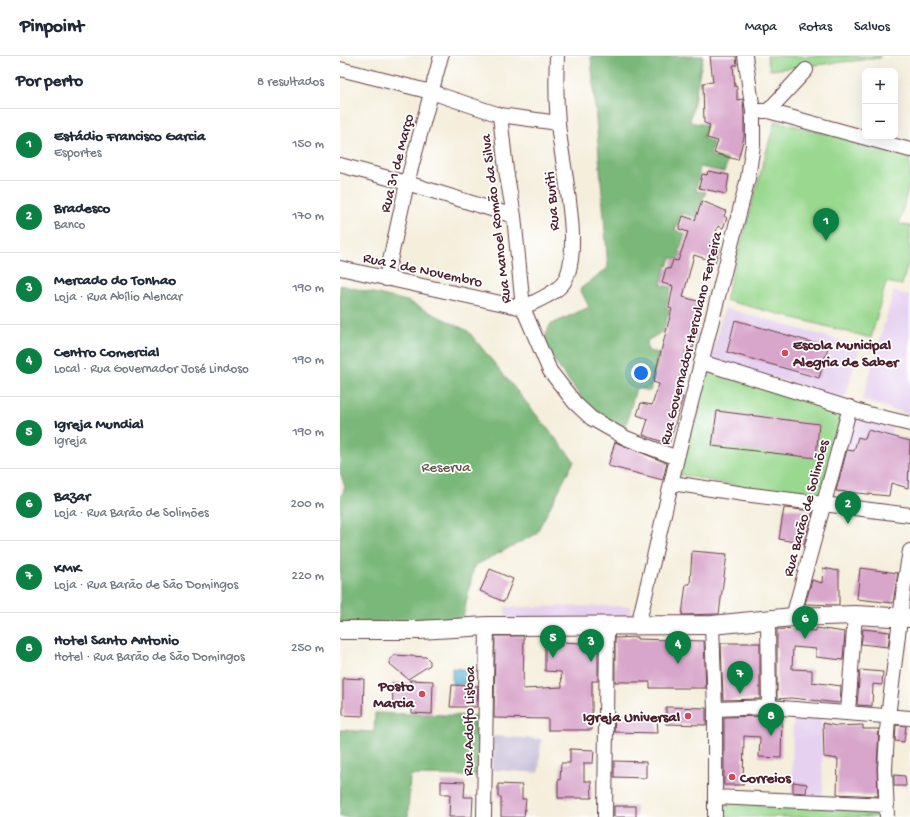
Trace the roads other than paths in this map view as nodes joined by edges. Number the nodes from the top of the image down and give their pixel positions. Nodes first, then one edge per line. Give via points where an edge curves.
1 (441, 56) edge
2 (745, 56) edge
3 (557, 61) edge
4 (340, 69) edge
5 (806, 70) dead end
6 (431, 92) junction
7 (753, 111) junction
8 (768, 111) junction
9 (500, 115) junction
10 (558, 124) junction
11 (910, 150) edge
12 (340, 165) edge
13 (407, 183) junction
14 (514, 216) junction
15 (340, 268) edge
16 (386, 279) junction
17 (523, 308) junction
18 (701, 362) junction
19 (850, 408) junction
20 (910, 424) edge
21 (677, 458) junction
22 (672, 483) junction
23 (824, 504) junction
24 (910, 515) edge
25 (910, 551) edge
26 (855, 615) junction
27 (793, 617) junction
28 (905, 618) edge
29 (768, 619) junction
30 (712, 625) junction
31 (487, 626) junction
32 (638, 626) junction
33 (607, 627) junction
34 (340, 630) edge
35 (769, 707) junction
36 (716, 710) junction
37 (848, 712) junction
38 (888, 717) junction
39 (910, 718) edge
40 (715, 797) junction
41 (887, 811) edge
42 (484, 817) edge
43 (605, 817) edge
44 (715, 817) edge

1 - 6 street, Rua 31 de Março
2 - 7 street, Rua Governador Herculano Ferreira
3 - 10 street, Rua Buriti
4 - 6 street, Rua Manoel Romão da Silva
5 - 8 street
6 - 9 street, Rua Manoel Romão da Silva
6 - 13 street, Rua 31 de Março
7 - 8 street
7 - 18 street, Rua Governador Herculano Ferreira via 753,145 748,178
8 - 11 street
9 - 10 street, Rua Manoel Romão da Silva
9 - 14 street, Rua Manoel Romão da Silva
10 - 17 street, Rua Buriti via 566,175 571,267 563,284
12 - 13 street
13 - 14 street
13 - 16 street, Rua 31 de Março
14 - 17 street, Rua Manoel Romão da Silva
15 - 16 street, Rua 2 de Novembro
16 - 17 street, Rua 2 de Novembro
17 - 21 street, Rua Manoel Romão da Silva via 550,371 575,403 591,418 626,438
18 - 19 street
18 - 21 street, Rua Governador Herculano Ferreira
19 - 20 street
19 - 23 street, Rua Barão de Solimões
21 - 22 street, Rua Governador Herculano Ferreira
22 - 23 street
22 - 32 street, Rua Governador Herculano Ferreira
23 - 24 street
23 - 27 street, Rua Barão de Solimões
25 - 28 street
26 - 27 main road
26 - 28 main road
26 - 37 street
27 - 29 main road
28 - 38 street
29 - 30 main road
29 - 35 street
30 - 32 main road
30 - 36 street
31 - 33 main road
31 - 34 main road via 419,630
31 - 42 street, Rua Adolfo Lisboa
32 - 33 main road
33 - 43 street
35 - 36 street
35 - 37 street
36 - 40 street
37 - 38 street
38 - 39 street
38 - 41 street via 885,769
40 - 41 street
40 - 44 street

